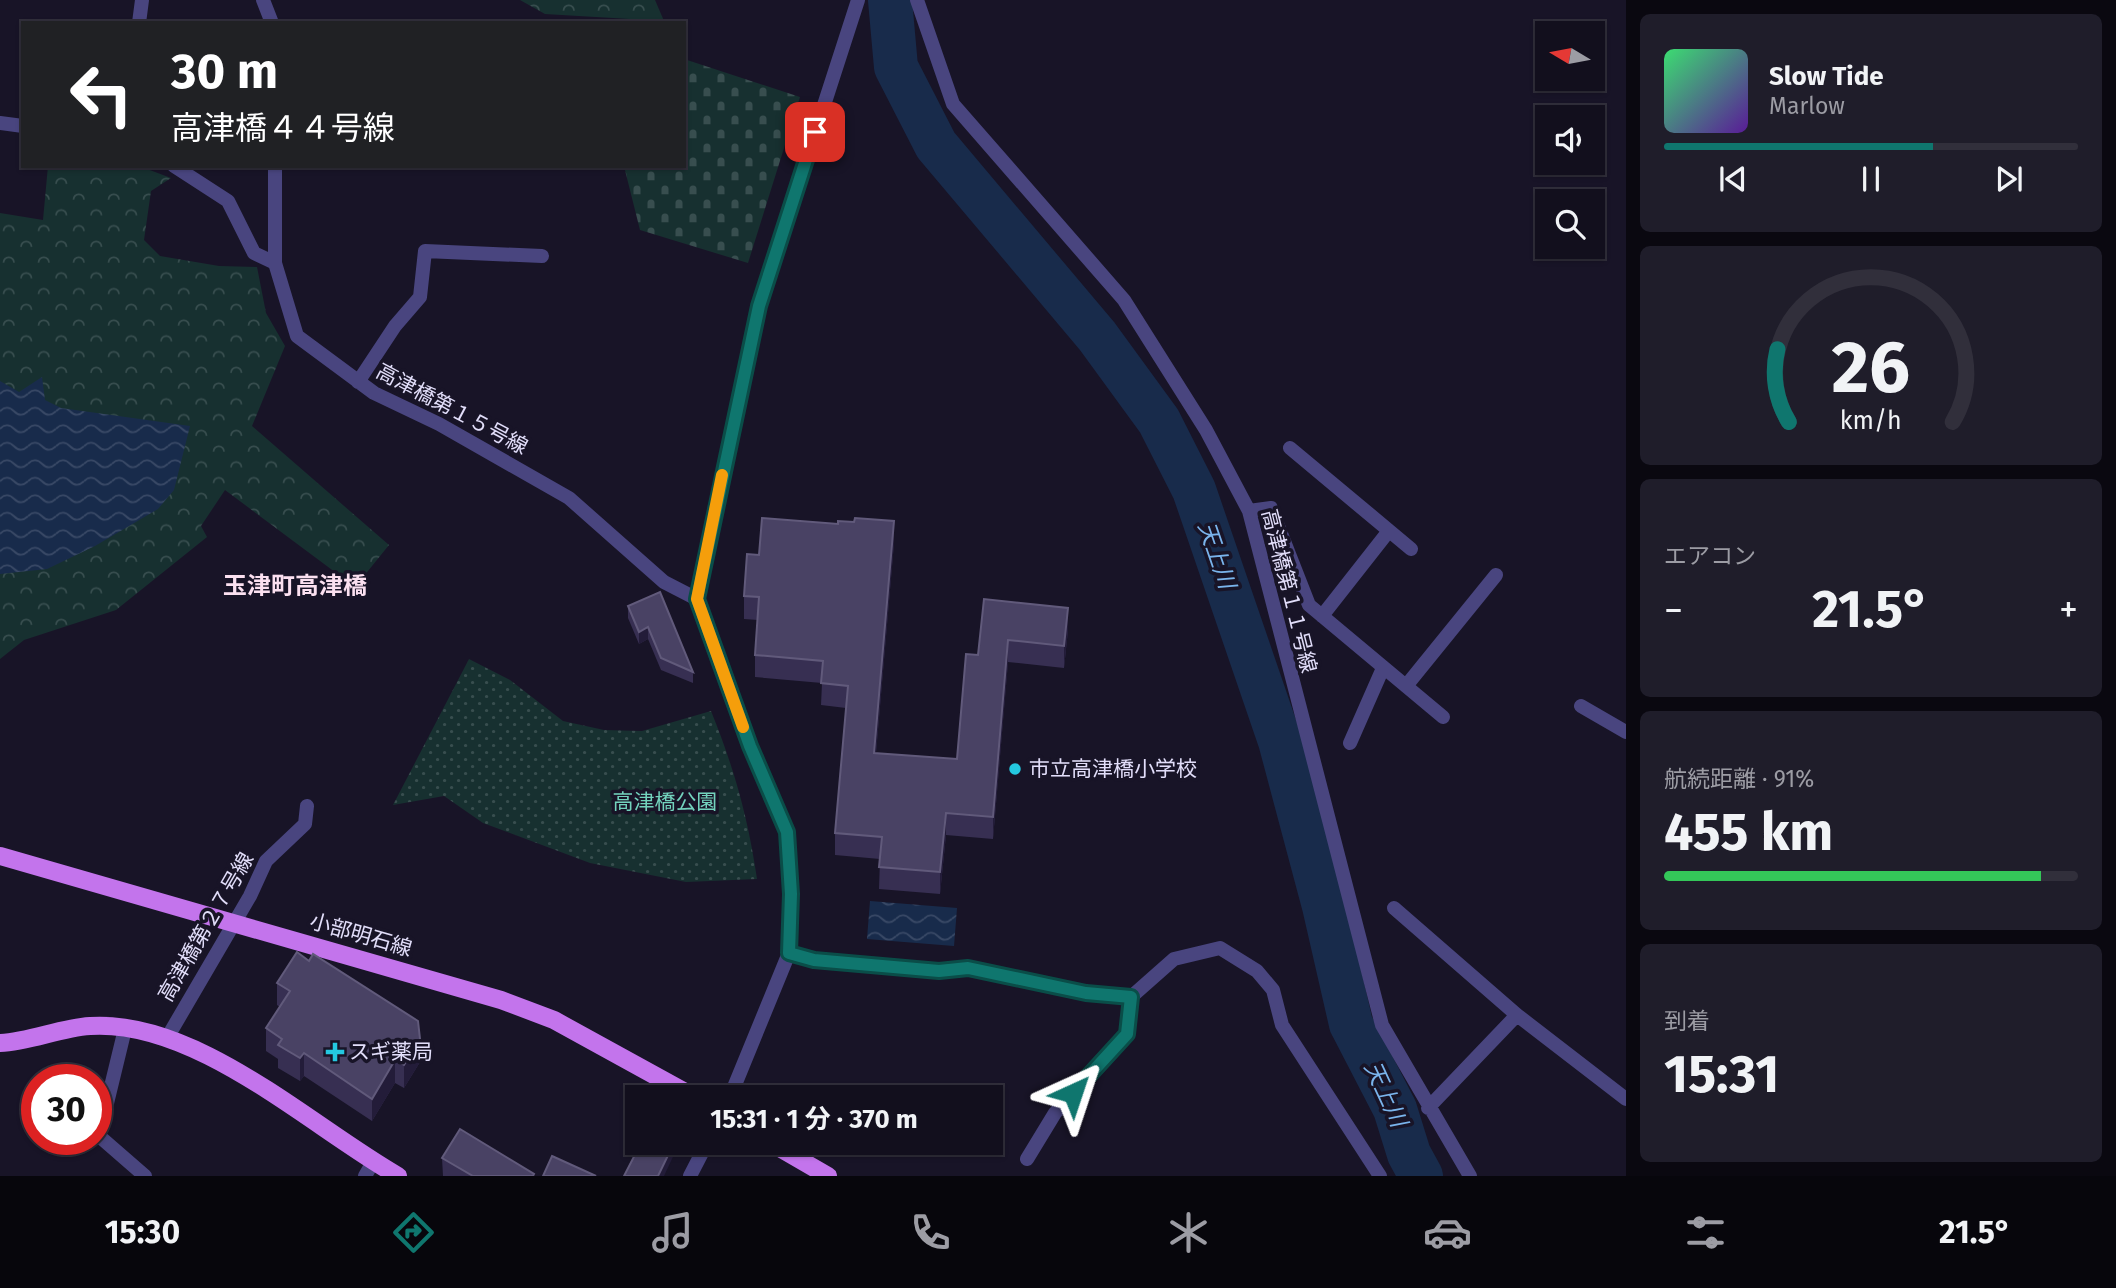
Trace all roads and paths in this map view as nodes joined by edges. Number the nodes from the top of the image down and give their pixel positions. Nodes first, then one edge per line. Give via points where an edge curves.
1 (142, 0) edge
2 (263, 0) edge
3 (858, 0) edge
4 (917, 0) edge
5 (139, 21) edge
6 (271, 21) edge
7 (0, 123) edge
8 (21, 126) edge
9 (177, 168) edge
10 (275, 168) edge
11 (542, 256) dead end
12 (275, 264) junction
13 (358, 382) junction
14 (1290, 449) dead end
15 (1249, 511) junction
16 (1388, 532) junction
17 (1411, 549) dead end
18 (1496, 575) dead end
19 (697, 599) junction
20 (1322, 616) junction
21 (1383, 667) junction
22 (1406, 686) junction
23 (1581, 706) dead end
24 (1443, 717) dead end
25 (1626, 732) edge
26 (1350, 743) dead end
27 (307, 806) dead end
28 (0, 856) edge
29 (1394, 908) dead end
30 (234, 923) junction
31 (789, 953) junction
32 (1131, 997) junction
33 (1517, 1015) junction
34 (125, 1029) junction
35 (167, 1038) junction
36 (0, 1043) edge
37 (672, 1085) edge
38 (735, 1085) edge
39 (1626, 1099) edge
40 (1428, 1108) junction
41 (701, 1155) edge
42 (792, 1155) edge
43 (1027, 1160) dead end
44 (369, 1169) edge
45 (145, 1176) edge
46 (398, 1176) edge
47 (690, 1176) edge
48 (828, 1176) edge
49 (1380, 1176) edge
50 (1470, 1176) edge

1 - 5 street
2 - 6 street
3 - 19 street via 759,306
4 - 15 street, 高津橋第１１号線 via 953,104 1124,300 1206,430
7 - 8 street
9 - 12 street via 228,201 254,253
10 - 12 street, 高津橋第１５号線
11 - 13 street via 425,251 420,298
12 - 13 street, 高津橋第１５号線 via 297,336
13 - 19 street, 高津橋第１５号線 via 569,498 664,582
14 - 16 street
15 - 20 street via 1270,508 1308,606
15 - 40 street, 高津橋第１１号線 via 1382,1025
16 - 17 street
16 - 20 street
18 - 22 street
19 - 31 street via 750,746 787,832
20 - 21 street
21 - 22 street
21 - 26 street
22 - 24 street
23 - 25 street
27 - 30 street, 高津橋第２７号線 via 305,824 265,861
28 - 30 main road, 小部明石線
29 - 33 street
30 - 35 street, 高津橋第２７号線
30 - 37 main road, 小部明石線 via 554,1020
31 - 32 street via 814,960 939,971 968,968 1086,993
31 - 38 street
32 - 43 street via 1127,1034 1055,1113
32 - 49 street via 1174,960 1220,948 1257,971 1273,990 1282,1026
33 - 39 street
33 - 40 street
34 - 35 main road
34 - 36 main road via 90,1026
34 - 45 street via 99,1136
35 - 44 main road via 216,1060
40 - 50 street, 高津橋第１１号線
41 - 47 street
42 - 48 main road
44 - 46 main road

